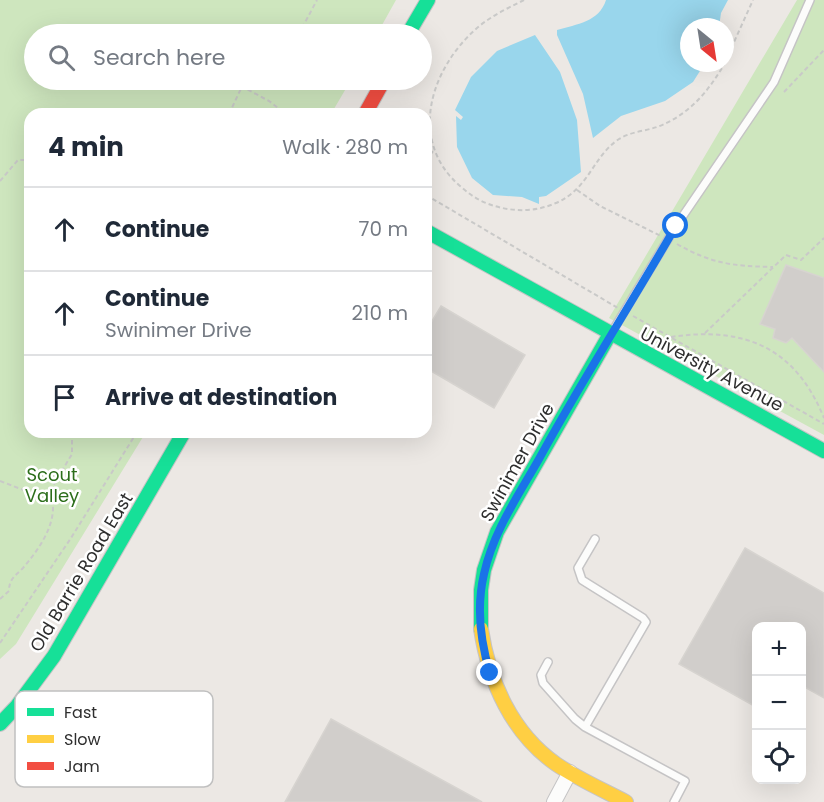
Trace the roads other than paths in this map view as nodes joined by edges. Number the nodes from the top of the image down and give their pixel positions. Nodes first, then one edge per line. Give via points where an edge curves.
1 (428, 0) edge
2 (810, 0) edge
3 (414, 24) edge
4 (378, 90) edge
5 (368, 108) edge
6 (432, 234) edge
7 (610, 334) junction
8 (181, 438) edge
9 (824, 451) edge
10 (595, 539) dead end
11 (548, 662) dead end
12 (28, 691) edge
13 (15, 708) edge
14 (0, 724) edge
15 (585, 727) junction
16 (570, 772) junction
17 (554, 802) edge
18 (626, 802) edge
19 (674, 802) edge

1 - 3 street
2 - 7 lane via 774,82 676,226
4 - 5 street
6 - 7 street, University Avenue
7 - 9 street, University Avenue
7 - 16 street, Swinimer Drive via 496,534 480,605 483,649 500,696 529,739
8 - 12 street, Old Barrie Road East via 54,656
10 - 15 lane via 578,568 582,580 646,622
11 - 15 lane via 541,675 543,683
13 - 14 street, Old Barrie Road East
15 - 19 lane via 685,781
16 - 17 street
16 - 18 street, Swinimer Drive

